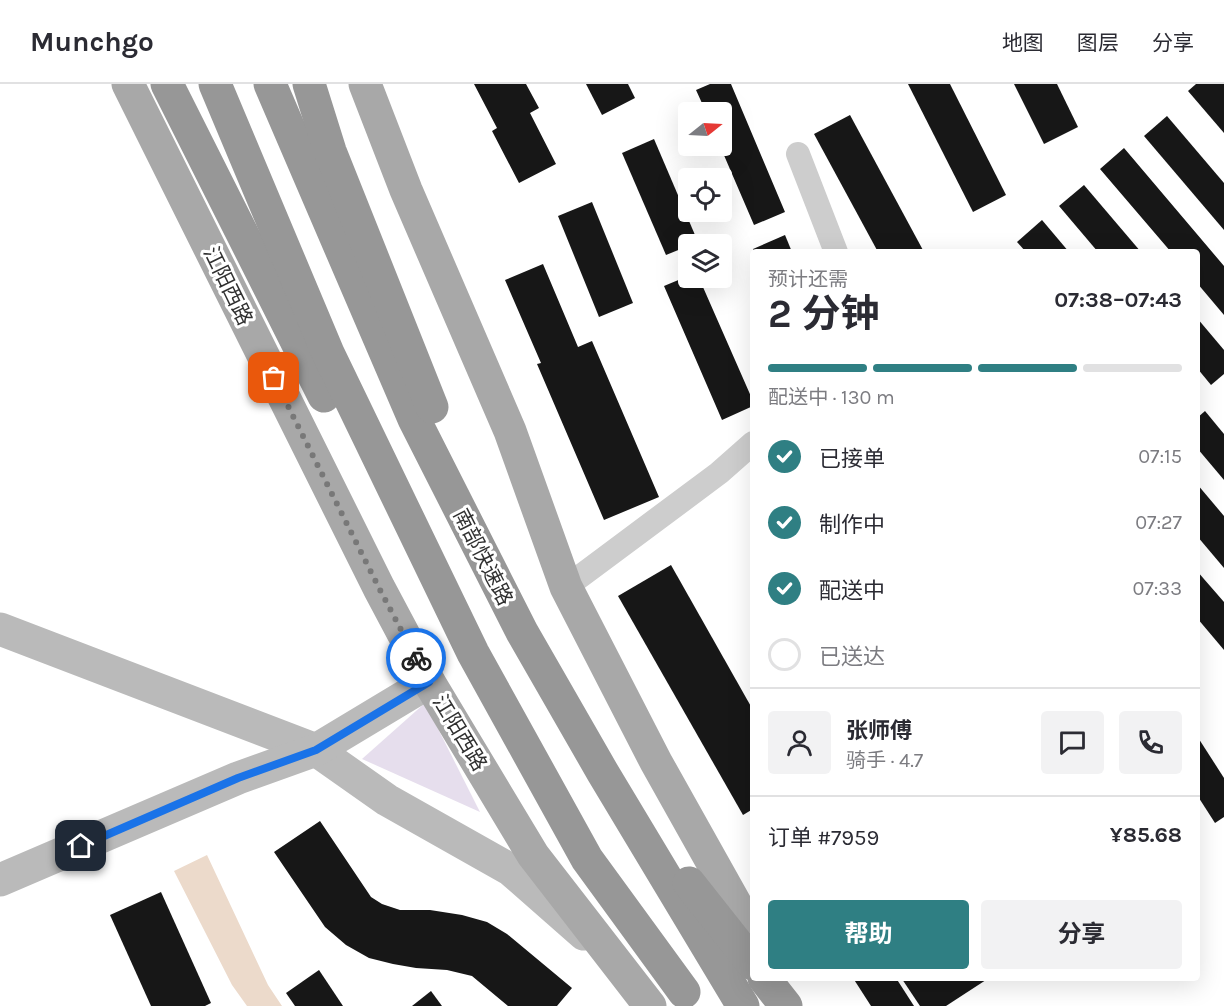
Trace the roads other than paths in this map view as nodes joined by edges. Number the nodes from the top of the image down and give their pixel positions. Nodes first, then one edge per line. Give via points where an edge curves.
1 (128, 84) edge
2 (167, 84) edge
3 (178, 84) edge
4 (214, 84) edge
5 (270, 84) edge
6 (301, 84) edge
7 (309, 84) edge
8 (365, 84) edge
9 (330, 151) junction
10 (798, 154) dead end
11 (236, 222) junction
12 (835, 249) edge
13 (750, 446) edge
14 (566, 587) junction
15 (0, 629) edge
16 (522, 632) junction
17 (473, 653) junction
18 (429, 682) junction
19 (316, 750) junction
20 (603, 773) junction
21 (0, 880) edge
22 (750, 930) edge
23 (750, 960) edge
24 (616, 963) junction
25 (766, 981) edge
26 (779, 981) edge
27 (684, 992) dead end
28 (650, 1006) edge
29 (743, 1006) edge
30 (786, 1006) edge
31 (793, 1006) edge

1 - 18 main road, 江阳西路
2 - 11 highway
3 - 11 highway
4 - 17 highway via 328,353
5 - 16 highway, 南部快速路 via 414,419
6 - 9 highway
7 - 9 highway
8 - 14 main road via 406,190 510,431
9 - 16 highway
10 - 12 street
11 - 17 highway via 358,462
13 - 14 street
14 - 22 main road via 656,762
15 - 19 street
16 - 20 highway, 南部快速路
17 - 27 highway via 587,860
18 - 19 street
18 - 24 main road, 江阳西路 via 533,855
19 - 21 street via 238,778
19 - 24 street via 387,800 512,870
20 - 23 highway
20 - 29 highway, 南部快速路
24 - 28 main road, 江阳西路
25 - 30 highway
26 - 31 main road

